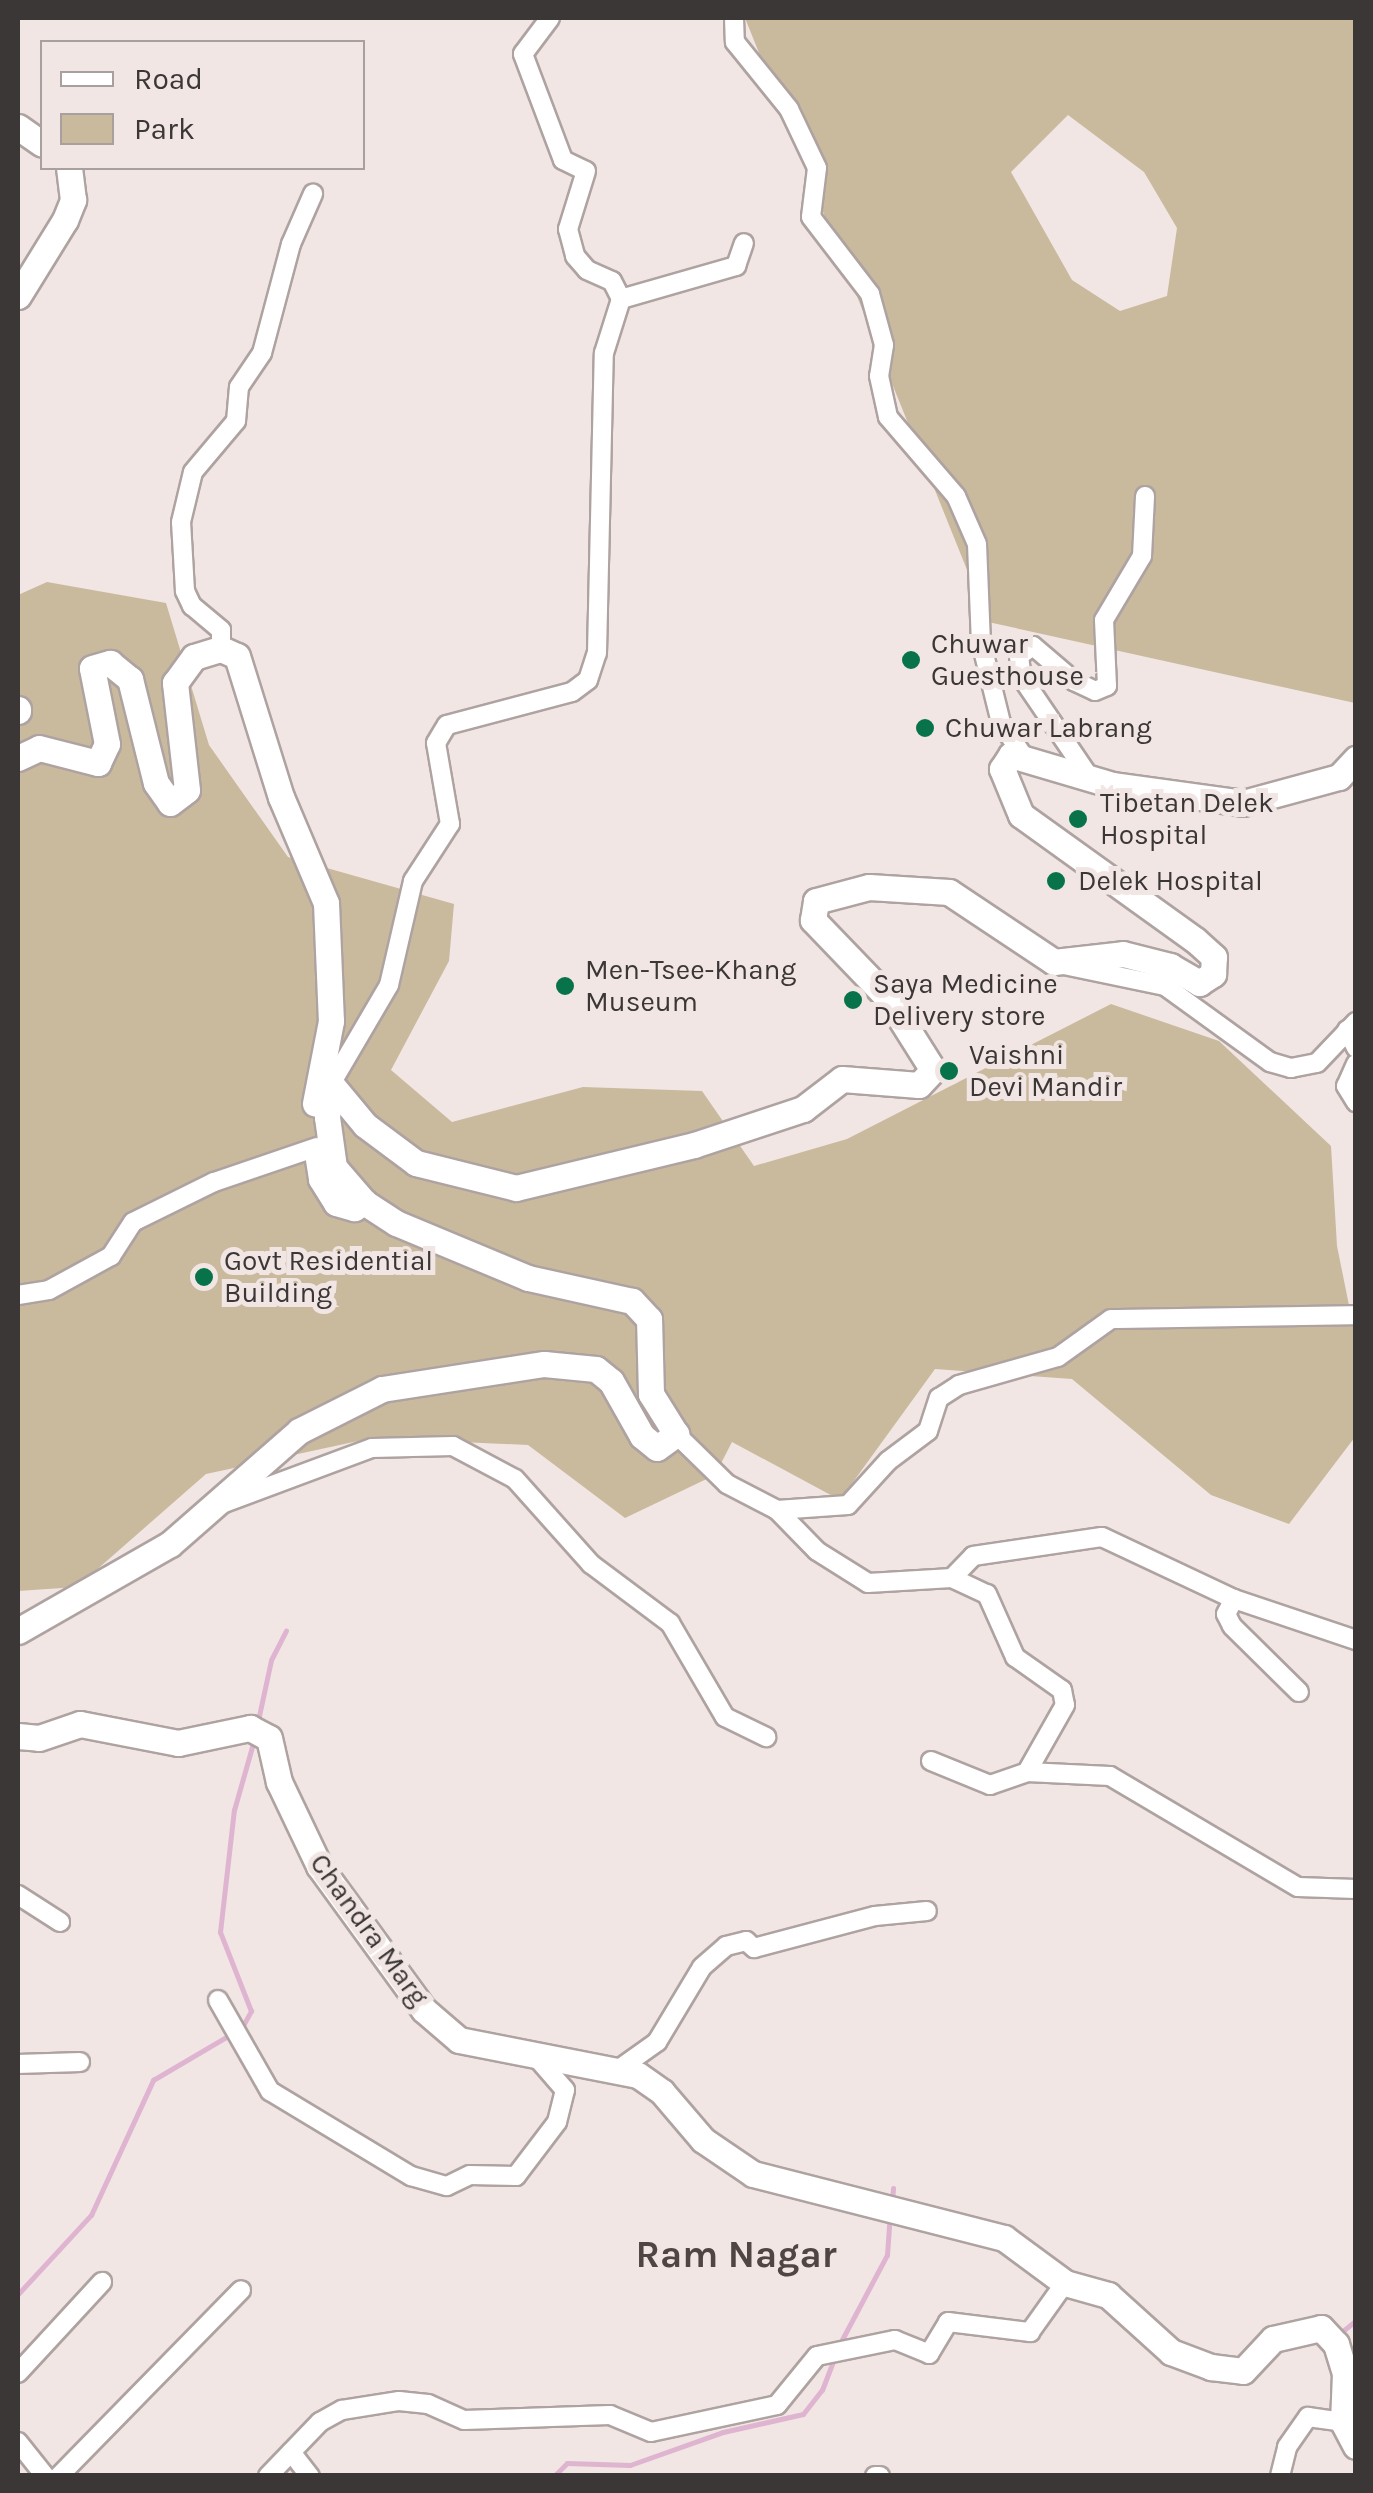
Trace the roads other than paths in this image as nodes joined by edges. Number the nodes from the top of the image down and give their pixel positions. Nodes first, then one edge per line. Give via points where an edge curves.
1 (550, 18) edge
2 (734, 18) edge
3 (18, 127) edge
4 (40, 143) edge
5 (68, 170) edge
6 (313, 194) dead end
7 (744, 243) dead end
8 (18, 296) edge
9 (621, 298) junction
10 (1145, 496) dead end
11 (221, 649) junction
12 (1024, 757) junction
13 (18, 758) edge
14 (1356, 759) edge
15 (1090, 778) junction
16 (1054, 962) junction
17 (1352, 1032) edge
18 (1356, 1064) edge
19 (331, 1084) junction
20 (1356, 1102) edge
21 (316, 1146) junction
22 (364, 1202) junction
23 (18, 1295) edge
24 (1356, 1315) edge
25 (676, 1434) junction
26 (224, 1504) junction
27 (776, 1510) junction
28 (952, 1578) junction
29 (1234, 1599) junction
30 (18, 1632) edge
31 (1356, 1640) edge
32 (1299, 1692) dead end
33 (18, 1736) edge
34 (766, 1737) dead end
35 (932, 1761) dead end
36 (1027, 1772) junction
37 (1356, 1889) edge
38 (18, 1896) edge
39 (928, 1910) dead end
40 (60, 1922) dead end
41 (218, 2000) dead end
42 (540, 2060) junction
43 (80, 2062) dead end
44 (18, 2064) edge
45 (618, 2069) junction
46 (102, 2282) dead end
47 (1064, 2282) junction
48 (241, 2290) dead end
49 (1346, 2350) edge
50 (18, 2373) edge
51 (1343, 2422) junction
52 (18, 2442) edge
53 (1356, 2446) edge
54 (290, 2452) junction
55 (45, 2476) edge
56 (59, 2476) edge
57 (268, 2476) edge
58 (310, 2476) edge
59 (1280, 2476) edge

1 - 9 street via 523,54 563,160 586,171 568,229 576,256 587,270 612,281
2 - 12 street via 735,42 789,109 818,168 811,217 870,294 884,345 879,376 888,417 956,496 977,544 982,642 1001,723
3 - 4 street
5 - 8 street via 73,200 66,220
6 - 11 street via 291,244 262,354 239,386 236,421 193,472 181,522 185,591 192,606 222,630
7 - 9 street via 736,266
9 - 19 street via 604,353 596,653 588,680 572,692 447,725 436,743 450,824 413,881 389,985
10 - 15 street via 1142,556 1104,620 1107,686 1095,691 1074,681 1034,646 1019,656 1022,678
11 - 13 street via 194,657 176,683 187,790 170,803 156,783 130,680 110,662 92,668 107,744 98,763 39,748
11 - 21 street via 237,656 281,797 326,903 331,1021 312,1116
12 - 15 street
12 - 16 street via 1011,755 1002,769 1021,814 1214,957 1213,974 1199,983 1170,966 1124,954
14 - 15 street via 1339,777 1243,804
16 - 17 street via 1164,986 1270,1062 1291,1068 1317,1062
16 - 19 street via 949,892 869,886 816,901 813,920 887,997 933,1070 930,1080 842,1078 804,1110 694,1145 516,1188 416,1164 365,1125
18 - 20 street via 1346,1086
19 - 22 street via 327,1117 334,1167
21 - 22 street via 322,1180 336,1203 354,1208
21 - 23 street via 214,1182 133,1222 112,1256 48,1290
22 - 25 street via 396,1224 528,1278 632,1301 649,1319 651,1394
24 - 27 street via 1112,1320 1058,1357 958,1385 939,1398 928,1432 888,1460 848,1505
25 - 26 street via 657,1448 642,1436 611,1380 596,1369 544,1364 412,1384 382,1389 299,1432
25 - 27 street via 727,1484
26 - 30 street via 170,1544
26 - 34 street via 372,1448 453,1446 515,1479 591,1564 670,1622 725,1718
27 - 28 street via 818,1550 868,1583
28 - 29 street via 973,1556 1102,1537
28 - 36 street via 987,1594 1015,1657 1062,1690 1065,1705
29 - 31 street
29 - 32 street via 1226,1614 1232,1626
33 - 42 street, Chandra Marg via 39,1738 80,1724 178,1744 260,1733 319,1866 424,2010 458,2040
35 - 36 street via 990,1785
36 - 37 street via 1110,1776 1298,1887
38 - 40 street
39 - 45 street via 875,1916 754,1948 746,1942 726,1946 702,1968 657,2042
41 - 42 street via 270,2091 411,2176 447,2186 470,2175 516,2176 557,2122 565,2090
42 - 45 street, Chandra Marg
43 - 44 street
45 - 47 street, Chandra Marg via 662,2092 703,2140 753,2174 1004,2238
46 - 50 street
47 - 49 street, Chandra Marg via 1108,2295 1170,2352 1212,2368 1243,2371 1273,2339 1321,2328
47 - 54 street via 1030,2332 948,2322 929,2354 896,2340 818,2356 777,2405 650,2432 610,2414 464,2420 428,2404 399,2401 342,2410
48 - 56 street
49 - 51 street
51 - 53 street
51 - 59 street via 1308,2417 1287,2447
52 - 55 street
54 - 57 street
54 - 58 street

